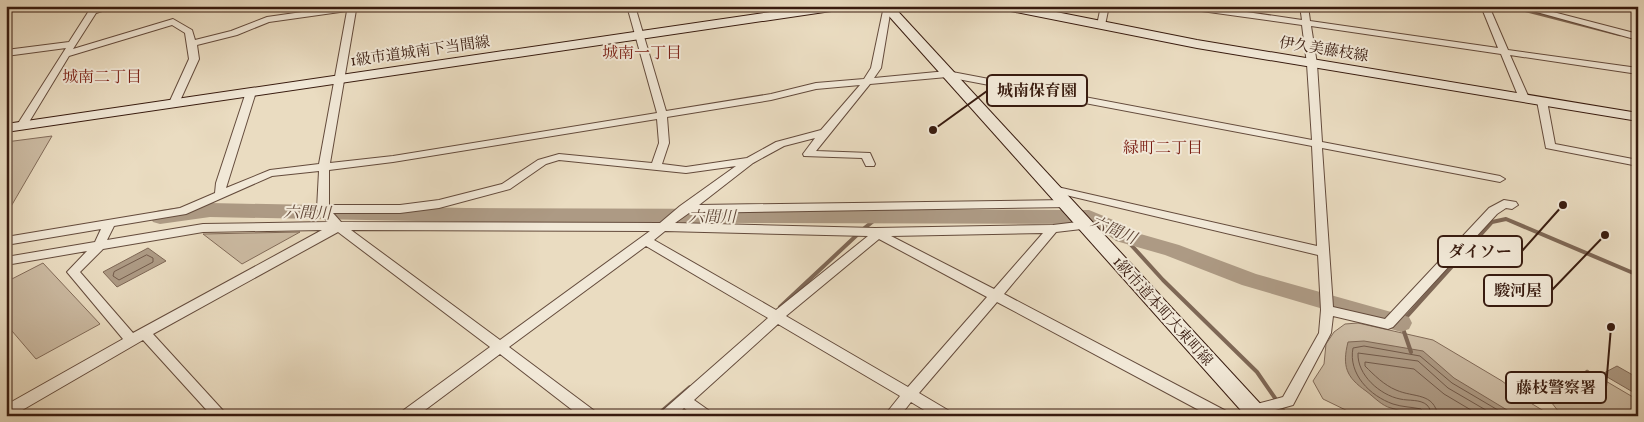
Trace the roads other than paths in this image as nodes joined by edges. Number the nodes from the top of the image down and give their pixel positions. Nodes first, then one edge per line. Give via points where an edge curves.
1 (113, 6) edge
2 (363, 6) edge
3 (631, 6) edge
4 (838, 6) edge
5 (1006, 6) edge
6 (1105, 6) edge
7 (1187, 6) edge
8 (1304, 6) edge
9 (1485, 6) edge
10 (1519, 6) edge
11 (351, 7) edge
12 (886, 7) edge
13 (95, 8) edge
14 (1207, 8) edge
15 (1306, 23) junction
16 (1101, 25) junction
17 (639, 35) junction
18 (1638, 37) edge
19 (192, 43) junction
20 (74, 44) junction
21 (1504, 52) junction
22 (6, 53) edge
23 (68, 54) junction
24 (1312, 64) junction
25 (1638, 71) edge
26 (947, 74) junction
27 (340, 79) junction
28 (867, 82) junction
29 (251, 92) junction
30 (1524, 98) junction
31 (1542, 101) junction
32 (174, 103) junction
33 (662, 114) junction
34 (1638, 117) edge
35 (22, 125) junction
36 (6, 128) edge
37 (825, 132) junction
38 (1318, 144) junction
39 (749, 161) junction
40 (1638, 163) edge
41 (870, 164) dead end
42 (324, 166) junction
43 (656, 166) junction
44 (1500, 179) dead end
45 (1053, 188) junction
46 (220, 194) junction
47 (1067, 204) junction
48 (1512, 205) dead end
49 (323, 209) junction
50 (684, 209) junction
51 (110, 223) junction
52 (1086, 225) junction
53 (338, 226) junction
54 (663, 227) junction
55 (1053, 229) junction
56 (877, 233) junction
57 (646, 240) junction
58 (6, 241) edge
59 (100, 244) junction
60 (1324, 252) junction
61 (8, 261) edge
62 (996, 295) junction
63 (1326, 304) junction
64 (777, 317) junction
65 (144, 333) junction
66 (132, 340) junction
67 (499, 348) junction
68 (910, 395) junction
69 (684, 400) junction
70 (6, 412) edge
71 (1256, 413) edge
72 (1214, 414) edge
73 (221, 416) edge
74 (406, 416) edge
75 (591, 416) edge
76 (666, 416) edge
77 (706, 416) edge
78 (891, 416) edge
79 (946, 416) edge

1 - 13 street
2 - 11 street
3 - 17 street
4 - 17 street, 1級市道城南下当間線
5 - 16 street, 伊久美藤枝線
6 - 16 street
7 - 14 street
8 - 15 street
9 - 21 street
10 - 18 street
11 - 19 street via 267,20 234,33
11 - 27 street
12 - 26 street, 1級市道本町大東町線
12 - 28 street via 876,68
13 - 20 street
14 - 15 street
15 - 21 street
15 - 24 street
16 - 24 street, 伊久美藤枝線
17 - 27 street, 1級市道城南下当間線
17 - 33 street
19 - 23 street via 189,32 173,22
19 - 32 street via 194,59
20 - 22 street
20 - 23 street
21 - 25 street
21 - 30 street
23 - 35 street
24 - 30 street, 伊久美藤枝線
24 - 38 street
26 - 28 street
26 - 38 street
26 - 45 street, 1級市道本町大東町線
27 - 29 street, 1級市道城南下当間線
27 - 42 street
28 - 33 street via 816,86 771,97
28 - 37 street
29 - 32 street, 1級市道城南下当間線
29 - 46 street
30 - 31 street, 伊久美藤枝線
31 - 34 street, 伊久美藤枝線
31 - 40 street via 1550,146
32 - 35 street, 1級市道城南下当間線
33 - 42 street via 393,159
33 - 43 street via 664,143
35 - 36 street, 1級市道城南下当間線
37 - 39 street via 780,144
37 - 41 street via 808,154 866,155
38 - 44 street
38 - 60 street
39 - 43 street via 686,170
39 - 50 street
42 - 46 street via 270,173
42 - 49 street
43 - 49 street via 559,157 542,162 506,187 439,204 400,209
45 - 47 street, 1級市道本町大東町線
45 - 60 street
46 - 51 street via 195,207
47 - 50 street
47 - 52 street, 1級市道本町大東町線
48 - 63 street via 1504,204 1493,211 1388,324
49 - 53 street
50 - 54 street
51 - 58 street
51 - 59 street
52 - 55 street
52 - 71 street, 1級市道本町大東町線
53 - 54 street
53 - 59 street via 203,228
53 - 65 street
53 - 67 street
54 - 56 street
54 - 57 street
55 - 56 street
55 - 62 street
56 - 62 street
56 - 64 street
57 - 64 street
57 - 67 street
59 - 61 street
59 - 66 street via 73,272
60 - 63 street
62 - 68 street
62 - 72 street
63 - 71 street via 1326,333 1288,401
64 - 68 street
64 - 69 street
65 - 66 street
65 - 73 street
66 - 70 street
67 - 74 street
67 - 75 street
68 - 78 street
68 - 79 street
69 - 76 street
69 - 77 street

